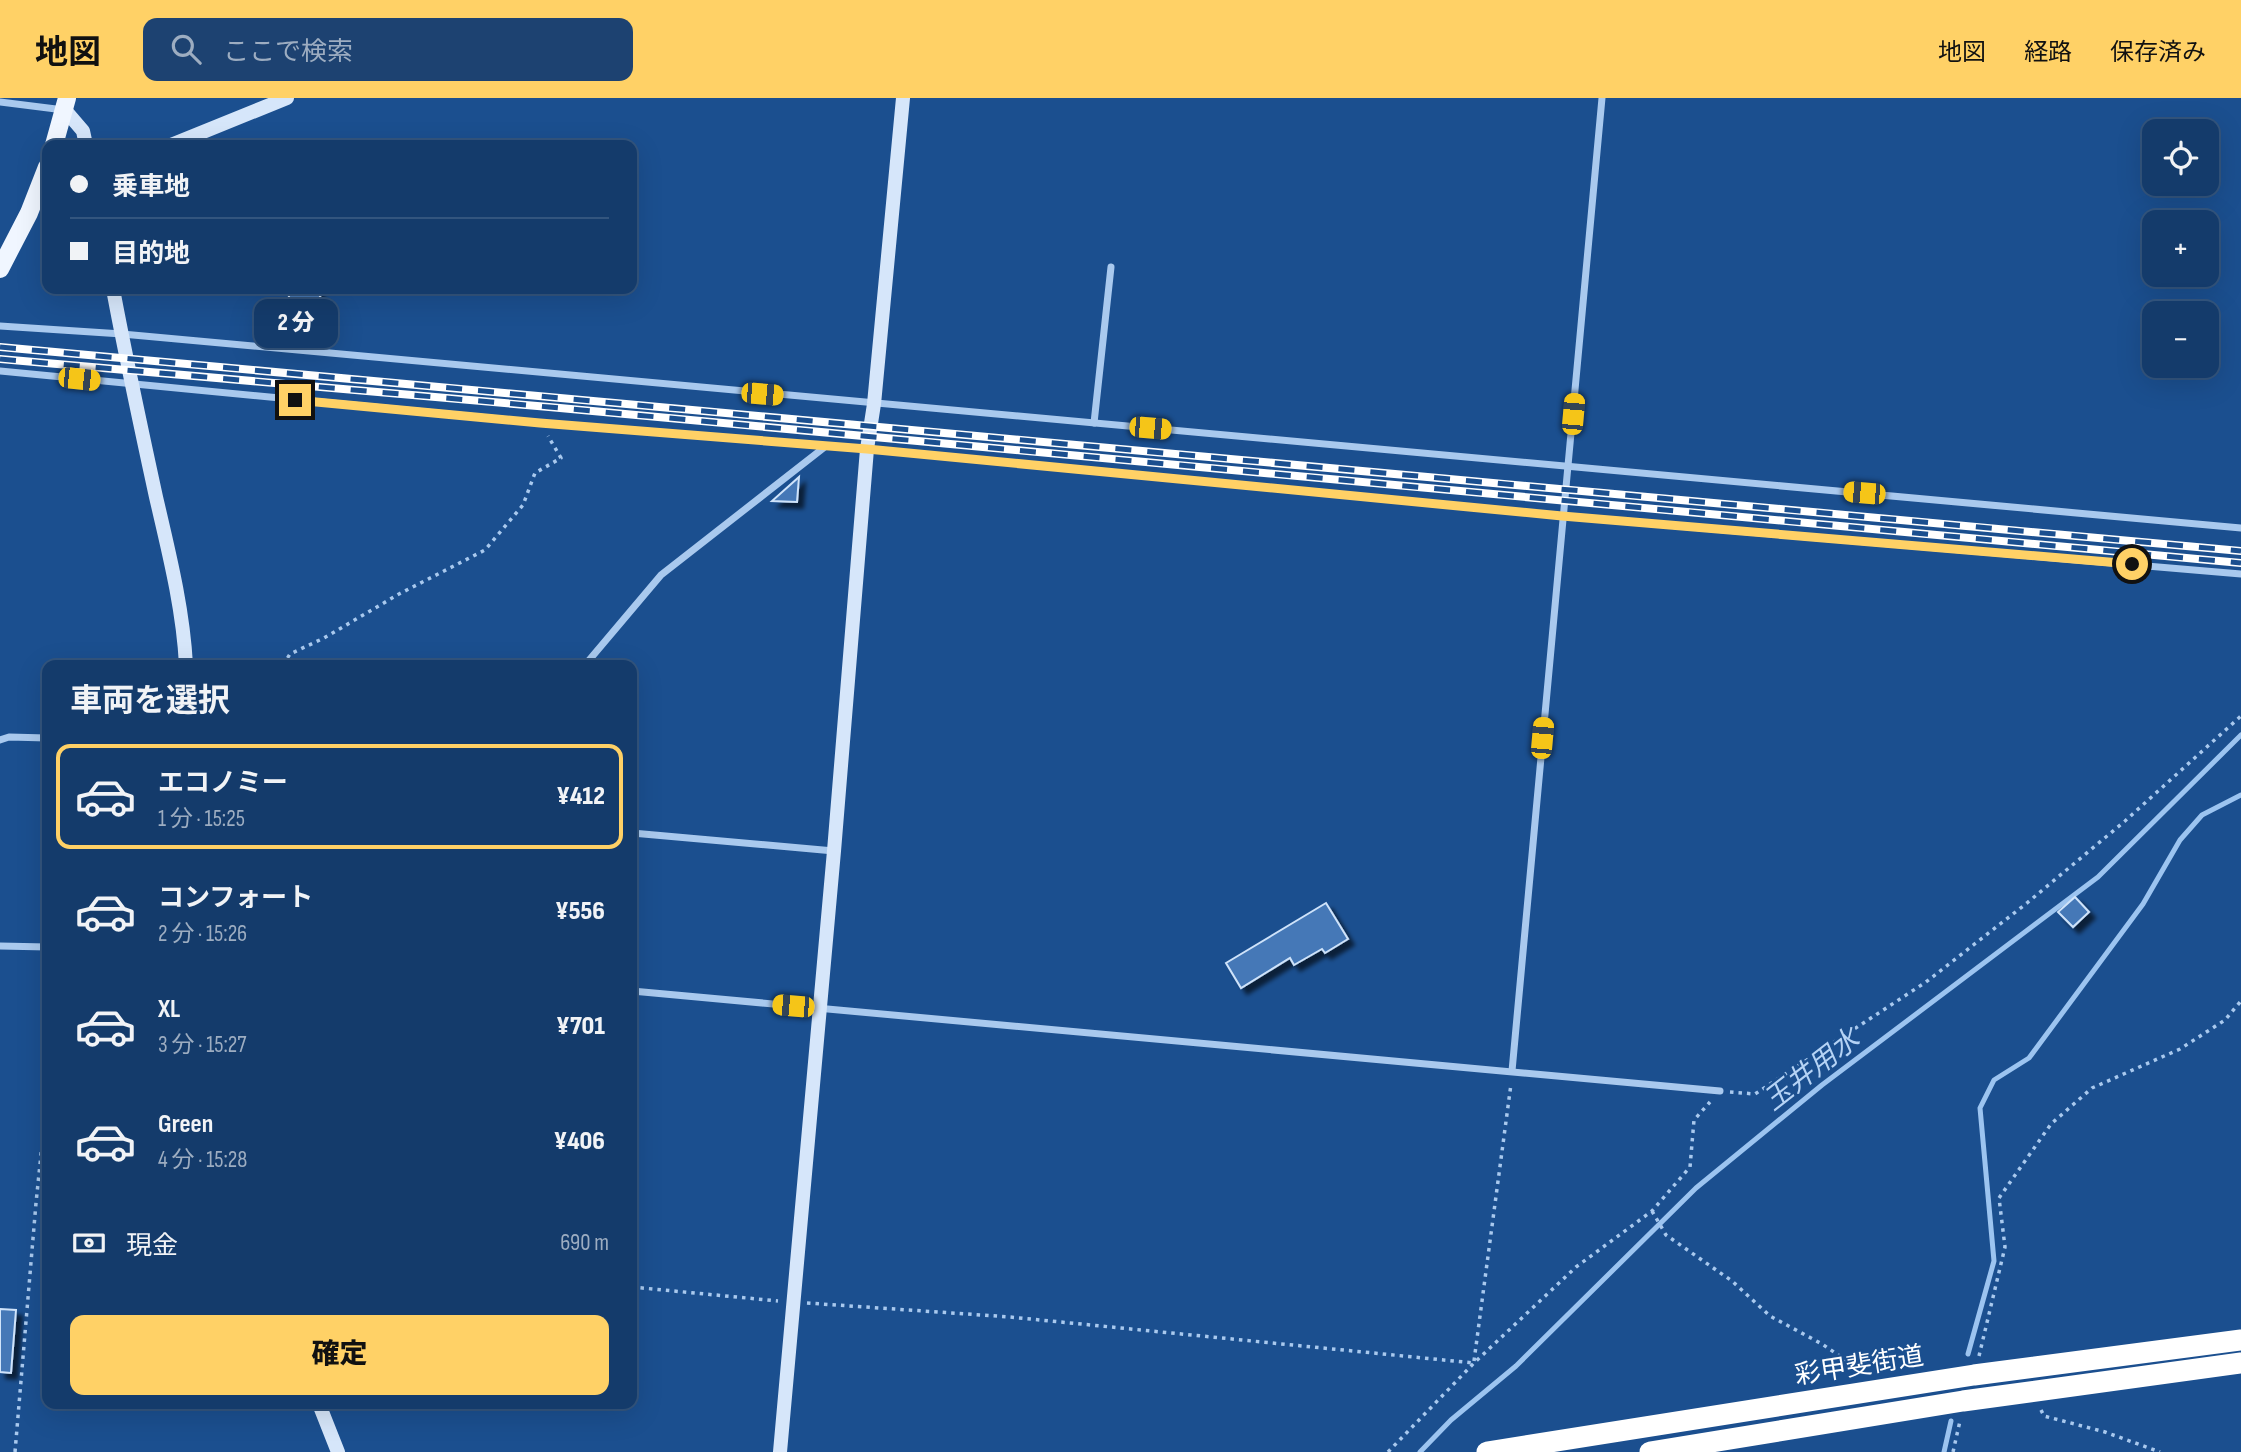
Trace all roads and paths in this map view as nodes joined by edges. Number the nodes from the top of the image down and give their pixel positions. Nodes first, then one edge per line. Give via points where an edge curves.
1 (287, 98) edge
2 (902, 98) edge
3 (1602, 98) edge
4 (0, 102) edge
5 (66, 104) edge
6 (55, 140) edge
7 (85, 140) edge
8 (182, 140) edge
9 (42, 180) edge
10 (1111, 267) dead end
11 (0, 270) edge
12 (114, 294) edge
13 (0, 326) edge
14 (122, 334) junction
15 (0, 371) edge
16 (131, 384) junction
17 (874, 404) junction
18 (540, 423) junction
19 (1094, 424) junction
20 (825, 446) junction
21 (867, 449) junction
22 (1568, 466) junction
23 (1562, 516) junction
24 (2241, 528) edge
25 (2241, 574) edge
26 (186, 660) edge
27 (286, 660) edge
28 (589, 660) edge
29 (2241, 716) edge
30 (42, 738) edge
31 (0, 740) edge
32 (637, 833) edge
33 (834, 851) junction
34 (0, 946) edge
35 (42, 947) edge
36 (637, 991) edge
37 (2241, 1001) edge
38 (820, 1008) junction
39 (1512, 1071) junction
40 (1720, 1091) junction
41 (42, 1145) edge
42 (1652, 1212) junction
43 (637, 1287) edge
44 (793, 1303) junction
45 (2241, 1340) edge
46 (1474, 1363) junction
47 (2241, 1363) edge
48 (1974, 1375) junction
49 (1883, 1389) junction
50 (1963, 1401) junction
51 (321, 1409) edge
52 (2040, 1409) dead end
53 (15, 1452) edge
54 (338, 1452) edge
55 (780, 1452) edge
56 (1388, 1452) edge
57 (1487, 1452) edge
58 (1650, 1452) edge
59 (1953, 1452) edge
60 (2160, 1452) edge

1 - 8 street
2 - 17 street
3 - 22 street
4 - 5 street
5 - 6 main road
5 - 7 street
9 - 11 main road
10 - 19 street
12 - 14 street
13 - 14 street
14 - 16 street
14 - 17 street
15 - 16 street
16 - 18 street
16 - 26 street via 179,598
17 - 19 street
17 - 21 street
18 - 20 street
18 - 27 path via 561,458 535,473 523,505 485,550
19 - 22 street
20 - 21 street
20 - 28 street via 661,575
21 - 23 street
21 - 33 street
22 - 23 street
22 - 24 street
23 - 25 street
23 - 39 street
29 - 40 path via 2125,821 1926,982 1755,1094
30 - 31 street
32 - 33 street
33 - 38 street
34 - 35 street
36 - 38 street
37 - 48 path via 2210,1031 2092,1088 2050,1124 1999,1198 2005,1247
38 - 39 street
38 - 44 street
39 - 40 street
39 - 46 path
40 - 42 path via 1694,1119 1690,1167
41 - 53 path
42 - 46 path via 1576,1267
42 - 49 path via 1666,1235 1732,1280 1770,1316 1822,1344
43 - 44 path
44 - 46 path via 1010,1317
44 - 55 street
45 - 48 highway, 彩甲斐街道
46 - 56 path
47 - 50 highway, 彩甲斐街道
48 - 49 highway, 彩甲斐街道
49 - 57 highway, 彩甲斐街道
50 - 58 highway, 彩甲斐街道
50 - 59 path
51 - 54 street
52 - 60 path via 2044,1416

